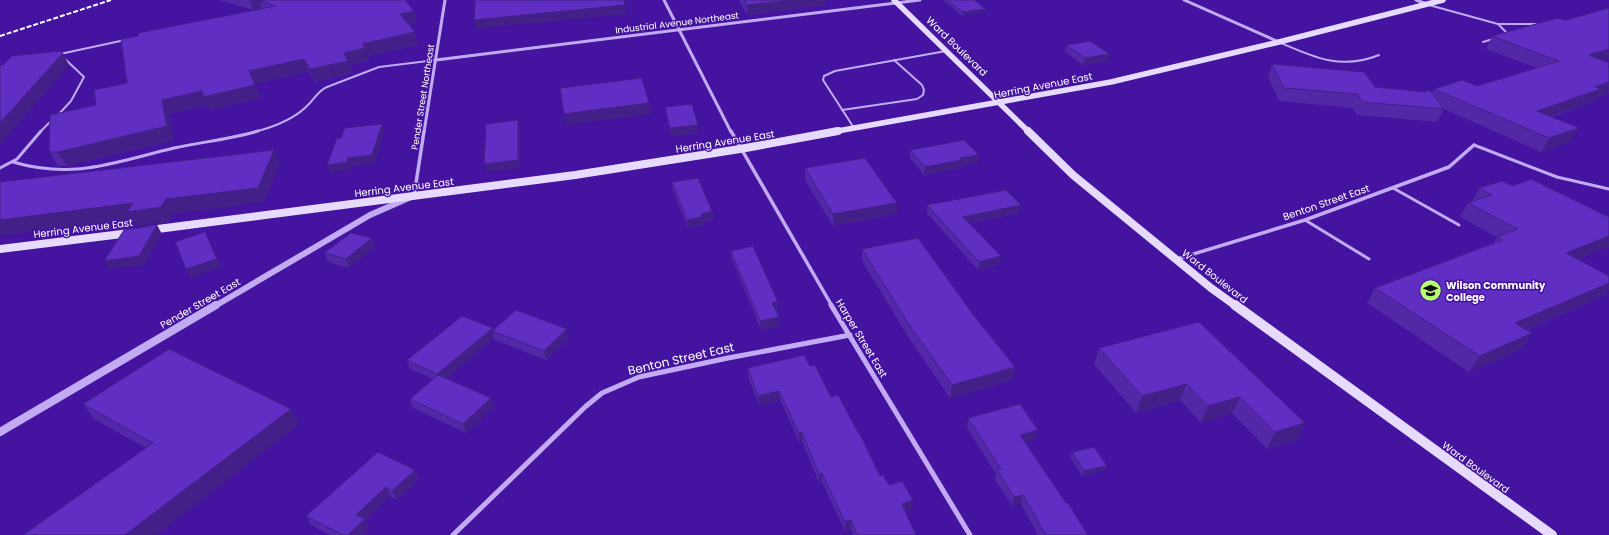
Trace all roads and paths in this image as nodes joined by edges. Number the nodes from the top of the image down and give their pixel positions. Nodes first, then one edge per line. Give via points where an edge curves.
1 (444, 0) edge
2 (664, 0) edge
3 (920, 0) edge
4 (1184, 0) edge
5 (1416, 0) edge
6 (1443, 0) edge
7 (895, 2) edge
8 (1427, 4) junction
9 (1498, 24) junction
10 (1536, 24) edge
11 (679, 30) junction
12 (1502, 35) edge
13 (1498, 38) edge
14 (130, 39) edge
15 (1279, 42) junction
16 (1483, 42) dead end
17 (946, 51) junction
18 (62, 54) junction
19 (54, 55) edge
20 (1379, 55) dead end
21 (436, 60) junction
22 (894, 60) junction
23 (1000, 103) junction
24 (842, 110) junction
25 (855, 129) junction
26 (1474, 145) joint
27 (740, 149) junction
28 (13, 162) junction
29 (0, 168) edge
30 (1393, 188) junction
31 (1609, 189) edge
32 (414, 196) junction
33 (1305, 220) junction
34 (1459, 225) dead end
35 (0, 249) edge
36 (1176, 260) junction
37 (1369, 260) dead end
38 (850, 335) junction
39 (0, 432) edge
40 (453, 535) edge
41 (970, 535) edge
42 (1552, 535) edge

1 - 21 street, Pender Street Northeast
2 - 11 street, Harper Street East
3 - 7 street, Industrial Avenue Northeast
4 - 15 street
5 - 8 street
6 - 8 main road, Herring Avenue East
7 - 11 street, Industrial Avenue Northeast
7 - 17 main road, Ward Boulevard
8 - 9 lane
8 - 15 main road, Herring Avenue East
9 - 10 lane
9 - 12 lane via 1507,33
11 - 21 street, Industrial Avenue Northeast
11 - 27 street, Harper Street East
13 - 16 lane
14 - 18 lane
15 - 20 lane via 1321,60 1355,62
15 - 23 main road, Herring Avenue East via 1111,82
17 - 22 lane
17 - 23 main road, Ward Boulevard
18 - 19 lane
18 - 28 lane via 84,77 63,110 44,126 21,157
21 - 28 lane via 379,67 327,87 319,91 309,104 292,118 256,132 82,169 34,168
21 - 32 street, Pender Street Northeast
22 - 24 lane via 835,71 824,76 823,80
22 - 24 lane via 922,85 923,95 917,99
23 - 25 main road, Herring Avenue East
23 - 36 main road, Ward Boulevard via 1073,175
24 - 25 lane
25 - 27 main road, Herring Avenue East
26 - 30 street, Benton Street East via 1449,167
26 - 31 lane via 1549,175
27 - 32 main road, Herring Avenue East via 575,175
27 - 38 street, Harper Street East
28 - 29 lane
30 - 33 street, Benton Street East
30 - 34 lane
32 - 35 main road, Herring Avenue East
32 - 39 street, Pender Street East via 370,215
33 - 36 street, Benton Street East
33 - 37 lane
36 - 42 main road, Ward Boulevard
38 - 40 street, Benton Street East via 639,377 602,393
38 - 41 street, Harper Street East

